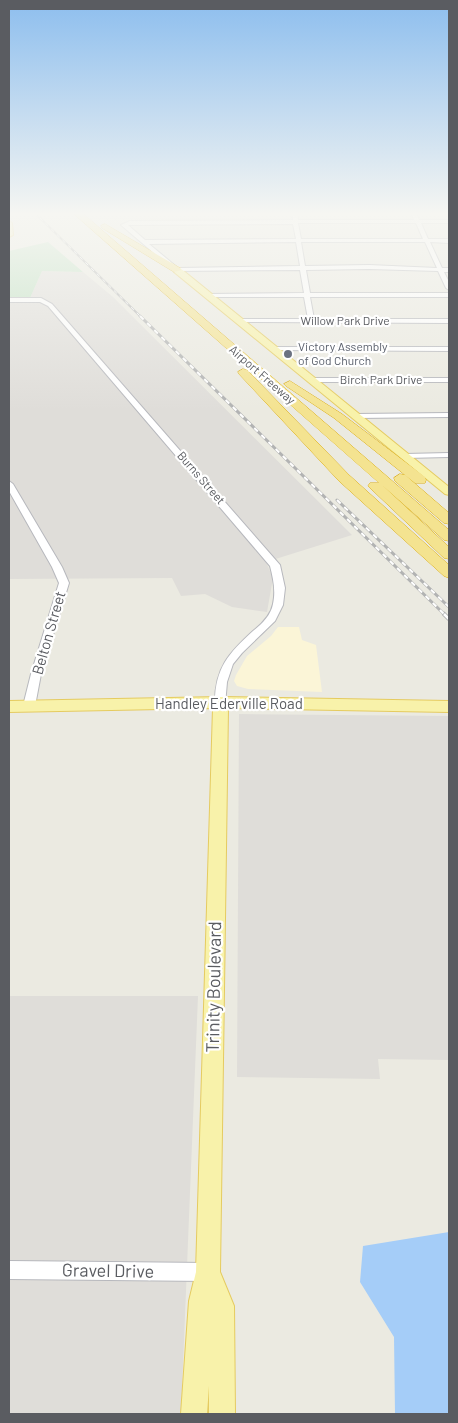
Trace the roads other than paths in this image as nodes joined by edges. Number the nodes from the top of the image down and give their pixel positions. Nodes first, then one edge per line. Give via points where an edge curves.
1 (152, 278) edge
2 (165, 278) edge
3 (187, 278) edge
4 (303, 278) edge
5 (306, 294) junction
6 (208, 295) junction
7 (449, 295) edge
8 (9, 300) edge
9 (190, 312) junction
10 (240, 321) junction
11 (311, 321) junction
12 (449, 321) edge
13 (274, 349) junction
14 (449, 349) edge
15 (312, 380) junction
16 (449, 380) edge
17 (290, 384) junction
18 (449, 415) edge
19 (310, 416) junction
20 (356, 416) junction
21 (449, 455) edge
22 (405, 456) junction
23 (9, 484) edge
24 (449, 492) edge
25 (449, 504) edge
26 (449, 520) edge
27 (449, 537) edge
28 (449, 555) edge
29 (449, 573) edge
30 (220, 702) junction
31 (9, 706) edge
32 (30, 706) junction
33 (449, 707) edge
34 (9, 1270) edge
35 (208, 1272) junction
36 (194, 1414) edge
37 (222, 1414) edge

1 - 9 highway, Airport Freeway
2 - 17 highway, Airport Freeway
3 - 6 main road, Airport Freeway
4 - 5 street
5 - 6 street
5 - 7 street
5 - 11 street
6 - 10 main road, Airport Freeway
8 - 30 street, Burns Street via 41,300 50,305 276,565 282,590 276,612 229,664 222,678
9 - 19 highway, Airport Freeway
9 - 29 highway via 193,320 344,478
10 - 11 street, Willow Park Drive
10 - 13 main road, Airport Freeway
11 - 12 street, Willow Park Drive
13 - 14 street
13 - 15 main road, Airport Freeway
15 - 16 street, Birch Park Drive
15 - 20 main road, Airport Freeway
17 - 25 highway via 354,428
17 - 26 highway, Airport Freeway
18 - 20 street
19 - 27 highway, Airport Freeway
19 - 28 highway via 393,504
20 - 22 main road, Airport Freeway
21 - 22 street
22 - 24 main road, Airport Freeway
23 - 32 street, Belton Street via 64,583 36,674
30 - 32 main road, Handley Ederville Road
30 - 33 main road, Handley Ederville Road
30 - 35 main road, Trinity Boulevard
31 - 32 main road, Handley Ederville Road
34 - 35 street, Gravel Drive
35 - 36 main road, Trinity Boulevard via 200,1309
35 - 37 main road, Trinity Boulevard via 222,1306

